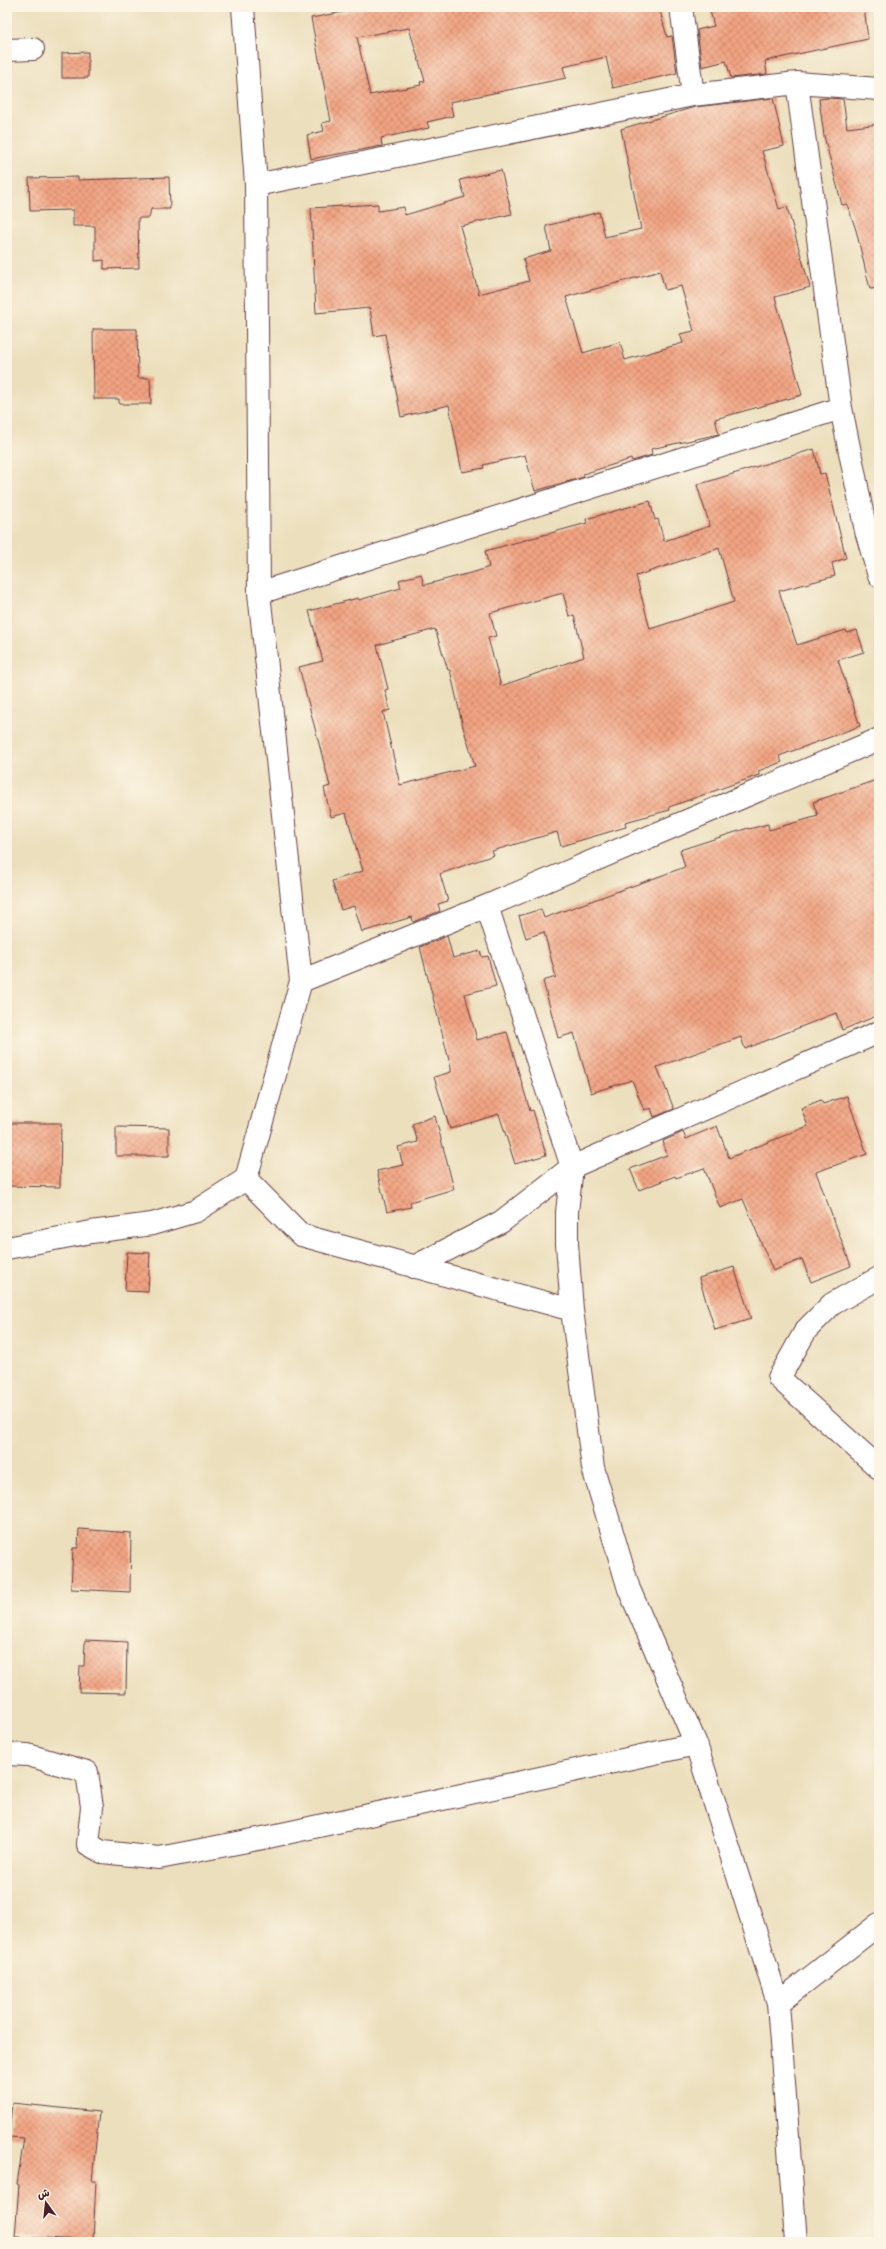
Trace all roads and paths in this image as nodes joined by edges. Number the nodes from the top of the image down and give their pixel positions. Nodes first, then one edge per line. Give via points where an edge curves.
1 (243, 7) edge
2 (681, 7) edge
3 (33, 49) dead end
4 (7, 50) edge
5 (797, 83) junction
6 (879, 89) edge
7 (693, 95) junction
8 (256, 185) junction
9 (841, 408) junction
10 (872, 528) edge
11 (879, 576) edge
12 (259, 593) junction
13 (879, 739) edge
14 (487, 906) junction
15 (301, 981) junction
16 (879, 1032) edge
17 (572, 1167) junction
18 (246, 1179) junction
19 (7, 1248) edge
20 (414, 1267) junction
21 (879, 1278) edge
22 (572, 1310) junction
23 (879, 1468) edge
24 (696, 1744) junction
25 (7, 1754) edge
26 (879, 1924) edge
27 (778, 2003) junction
28 (796, 2242) edge

1 - 8 street
2 - 7 street
3 - 4 street
5 - 6 street
5 - 7 street
5 - 9 street
7 - 8 street
8 - 12 street
9 - 10 street
9 - 12 street
10 - 11 street
12 - 15 street
13 - 14 street
14 - 15 street
14 - 17 street
15 - 18 street
16 - 17 street
17 - 20 street via 502,1222
17 - 22 street via 567,1212 567,1244
18 - 19 street via 196,1211 152,1224 91,1232
18 - 20 street via 301,1235
20 - 22 street
21 - 23 street via 832,1304 806,1330 779,1378
22 - 24 street via 593,1468 629,1589
24 - 25 street via 268,1837 158,1858 102,1852 88,1844 92,1807 87,1772 28,1755
24 - 27 street
26 - 27 street
27 - 28 street

